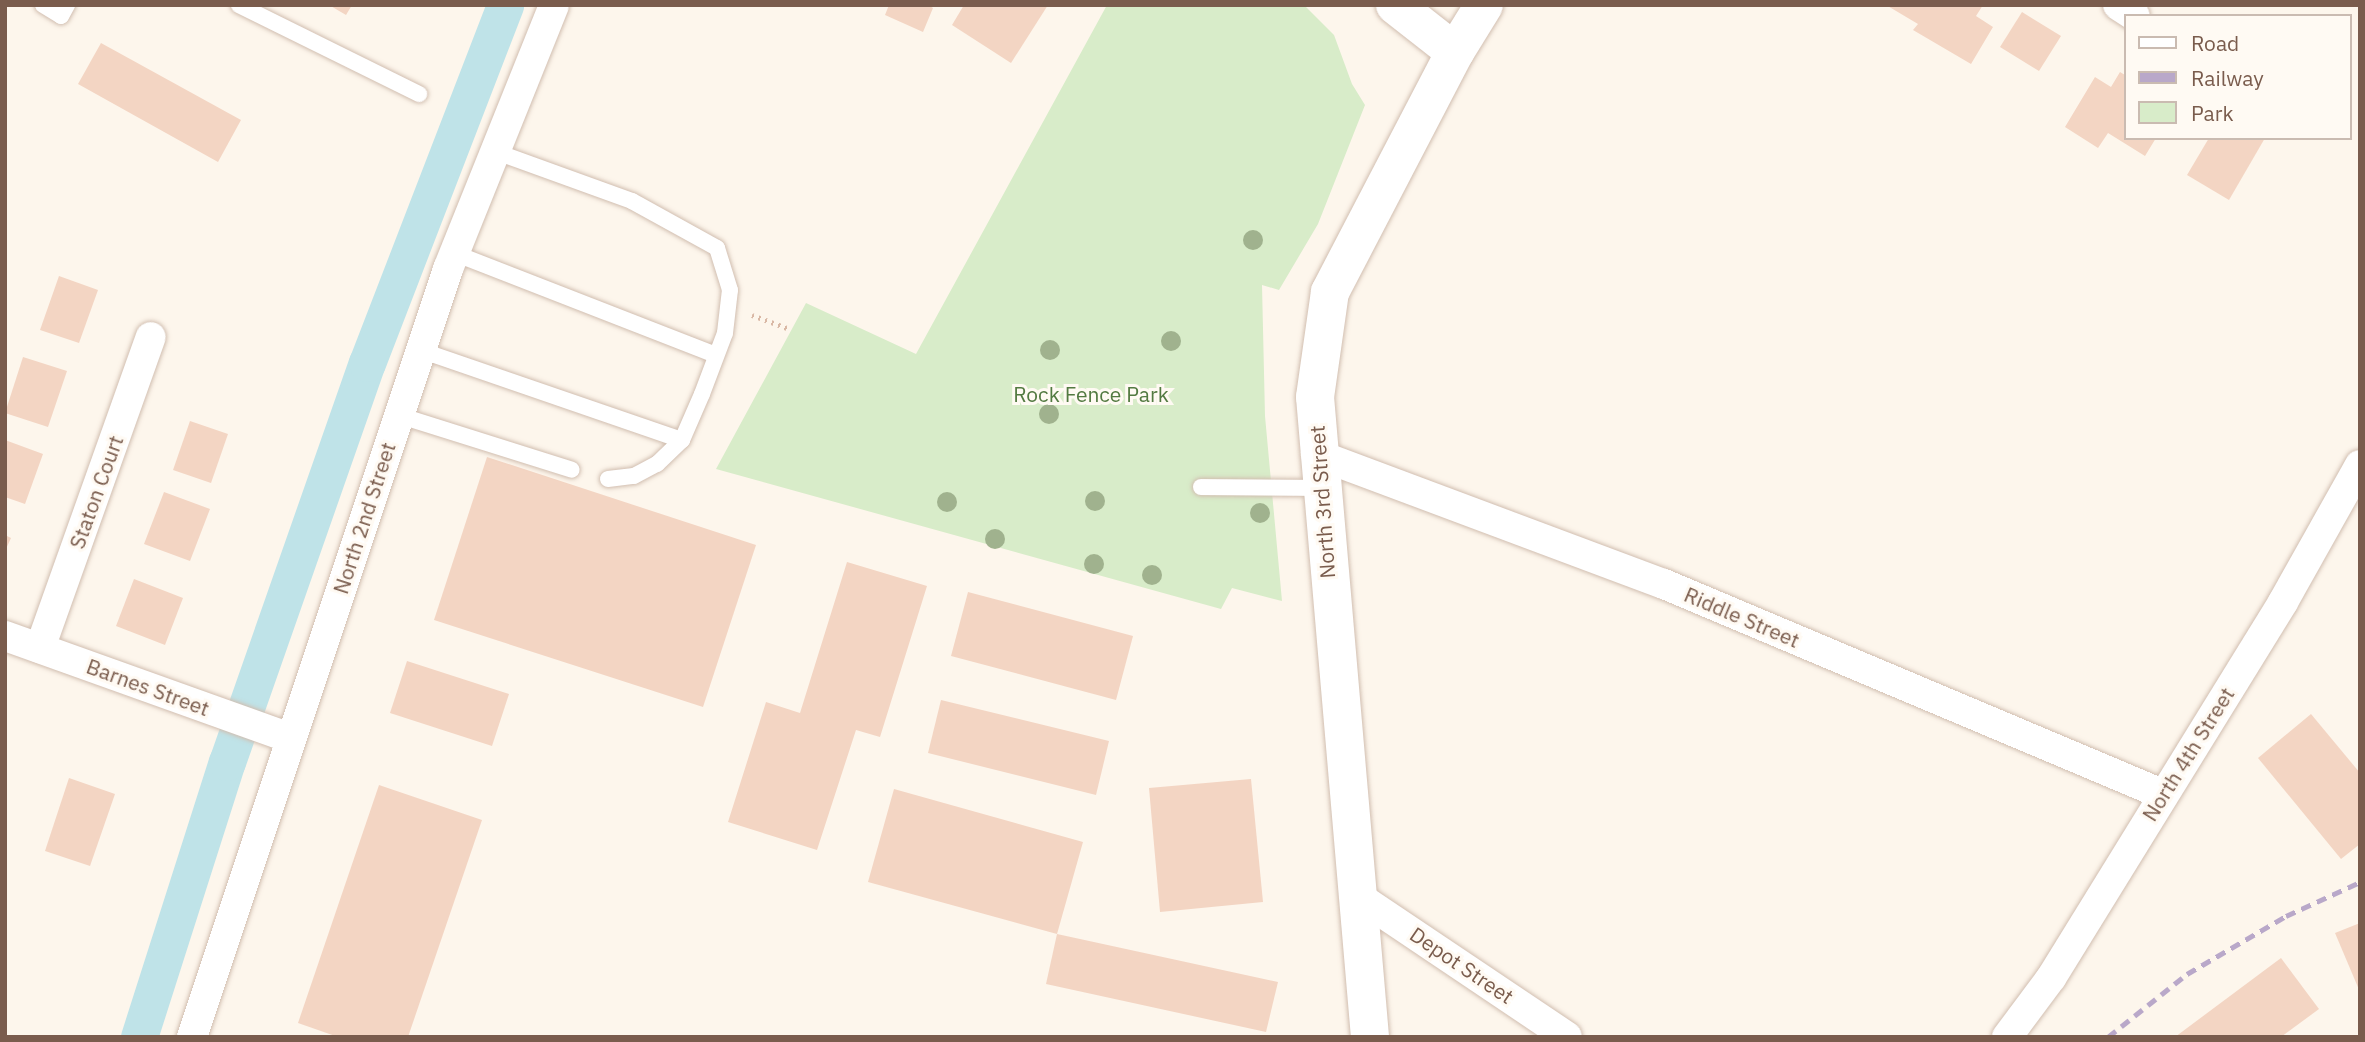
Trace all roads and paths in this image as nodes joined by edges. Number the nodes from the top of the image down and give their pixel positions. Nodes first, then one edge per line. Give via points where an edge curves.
1 (43, 5) edge
2 (68, 5) edge
3 (239, 5) edge
4 (554, 5) edge
5 (1395, 5) edge
6 (1484, 5) edge
7 (1455, 52) junction
8 (419, 94) dead end
9 (494, 152) junction
10 (454, 253) junction
11 (728, 308) junction
12 (790, 329) dead end
13 (152, 337) dead end
14 (420, 350) junction
15 (716, 355) junction
16 (398, 415) junction
17 (682, 440) junction
18 (2360, 465) edge
19 (572, 470) dead end
20 (1318, 471) junction
21 (608, 479) dead end
22 (1201, 487) dead end
23 (5, 636) edge
24 (40, 648) junction
25 (290, 738) junction
26 (2162, 794) junction
27 (1356, 895) junction
28 (192, 1037) edge
29 (1370, 1037) edge
30 (1567, 1037) edge
31 (2007, 1037) edge

1 - 2 lane via 61,16
3 - 8 lane
4 - 9 street, North 2nd Street
5 - 7 main road
6 - 7 main road, North 3rd Street
7 - 20 main road, North 3rd Street via 1330,292 1314,397
9 - 10 street, North 2nd Street
9 - 11 lane via 632,201 717,248 730,290
10 - 14 street, North 2nd Street
10 - 15 lane
11 - 12 path
11 - 15 lane
13 - 24 street, Staton Court
14 - 16 street, North 2nd Street
14 - 17 lane
15 - 17 lane
16 - 19 lane
16 - 25 street, North 2nd Street
17 - 21 lane via 657,464 634,476
18 - 26 street, North 4th Street via 2283,602
20 - 22 lane
20 - 26 street, Riddle Street via 1664,584
20 - 27 main road, North 3rd Street
23 - 24 street, Barnes Street
24 - 25 street, Barnes Street
25 - 28 street, North 2nd Street
26 - 31 street, North 4th Street via 2051,978
27 - 29 main road, North 3rd Street
27 - 30 street, Depot Street

